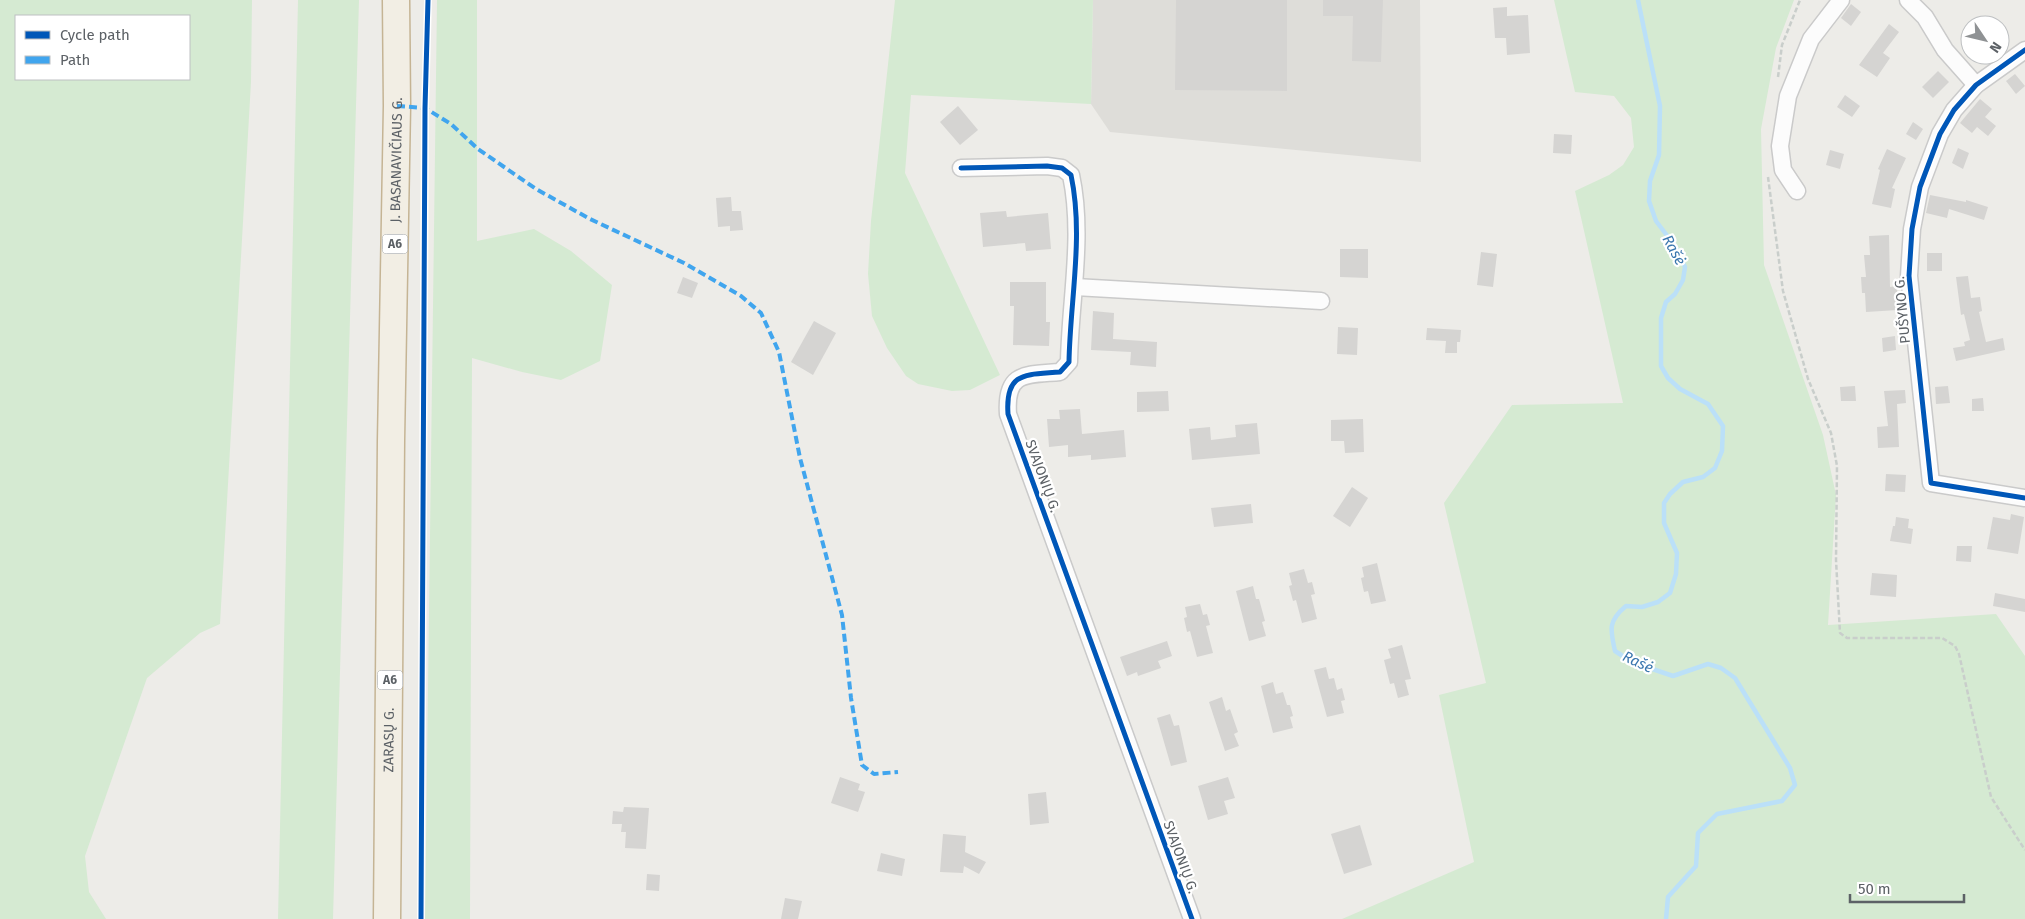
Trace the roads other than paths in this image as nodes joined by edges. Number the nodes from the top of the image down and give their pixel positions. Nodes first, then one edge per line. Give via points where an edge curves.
1 (396, 0) edge
2 (1841, 0) edge
3 (1908, 0) edge
4 (2025, 50) edge
5 (1976, 85) junction
6 (961, 168) dead end
7 (1798, 191) dead end
8 (1075, 287) junction
9 (1321, 300) dead end
10 (391, 441) joint
11 (2025, 498) edge
12 (387, 919) edge
13 (1192, 919) edge

1 - 10 highway, J. BASANAVIČIAUS G. / A6
2 - 7 street via 1811,39 1788,96 1780,146 1783,170
3 - 5 street via 1925,17 1945,50
4 - 5 street, PUŠYNO G.
5 - 11 street, PUŠYNO G. via 1954,110 1940,134 1920,187 1912,229 1909,276 1931,483
6 - 8 street, SVAJONIŲ G. via 1047,166 1062,168 1071,175 1075,196
8 - 9 street
8 - 13 street, SVAJONIŲ G. via 1069,362 1060,372 1026,375 1015,382 1007,395 1008,414
10 - 12 highway, ZARASŲ G. / A6

